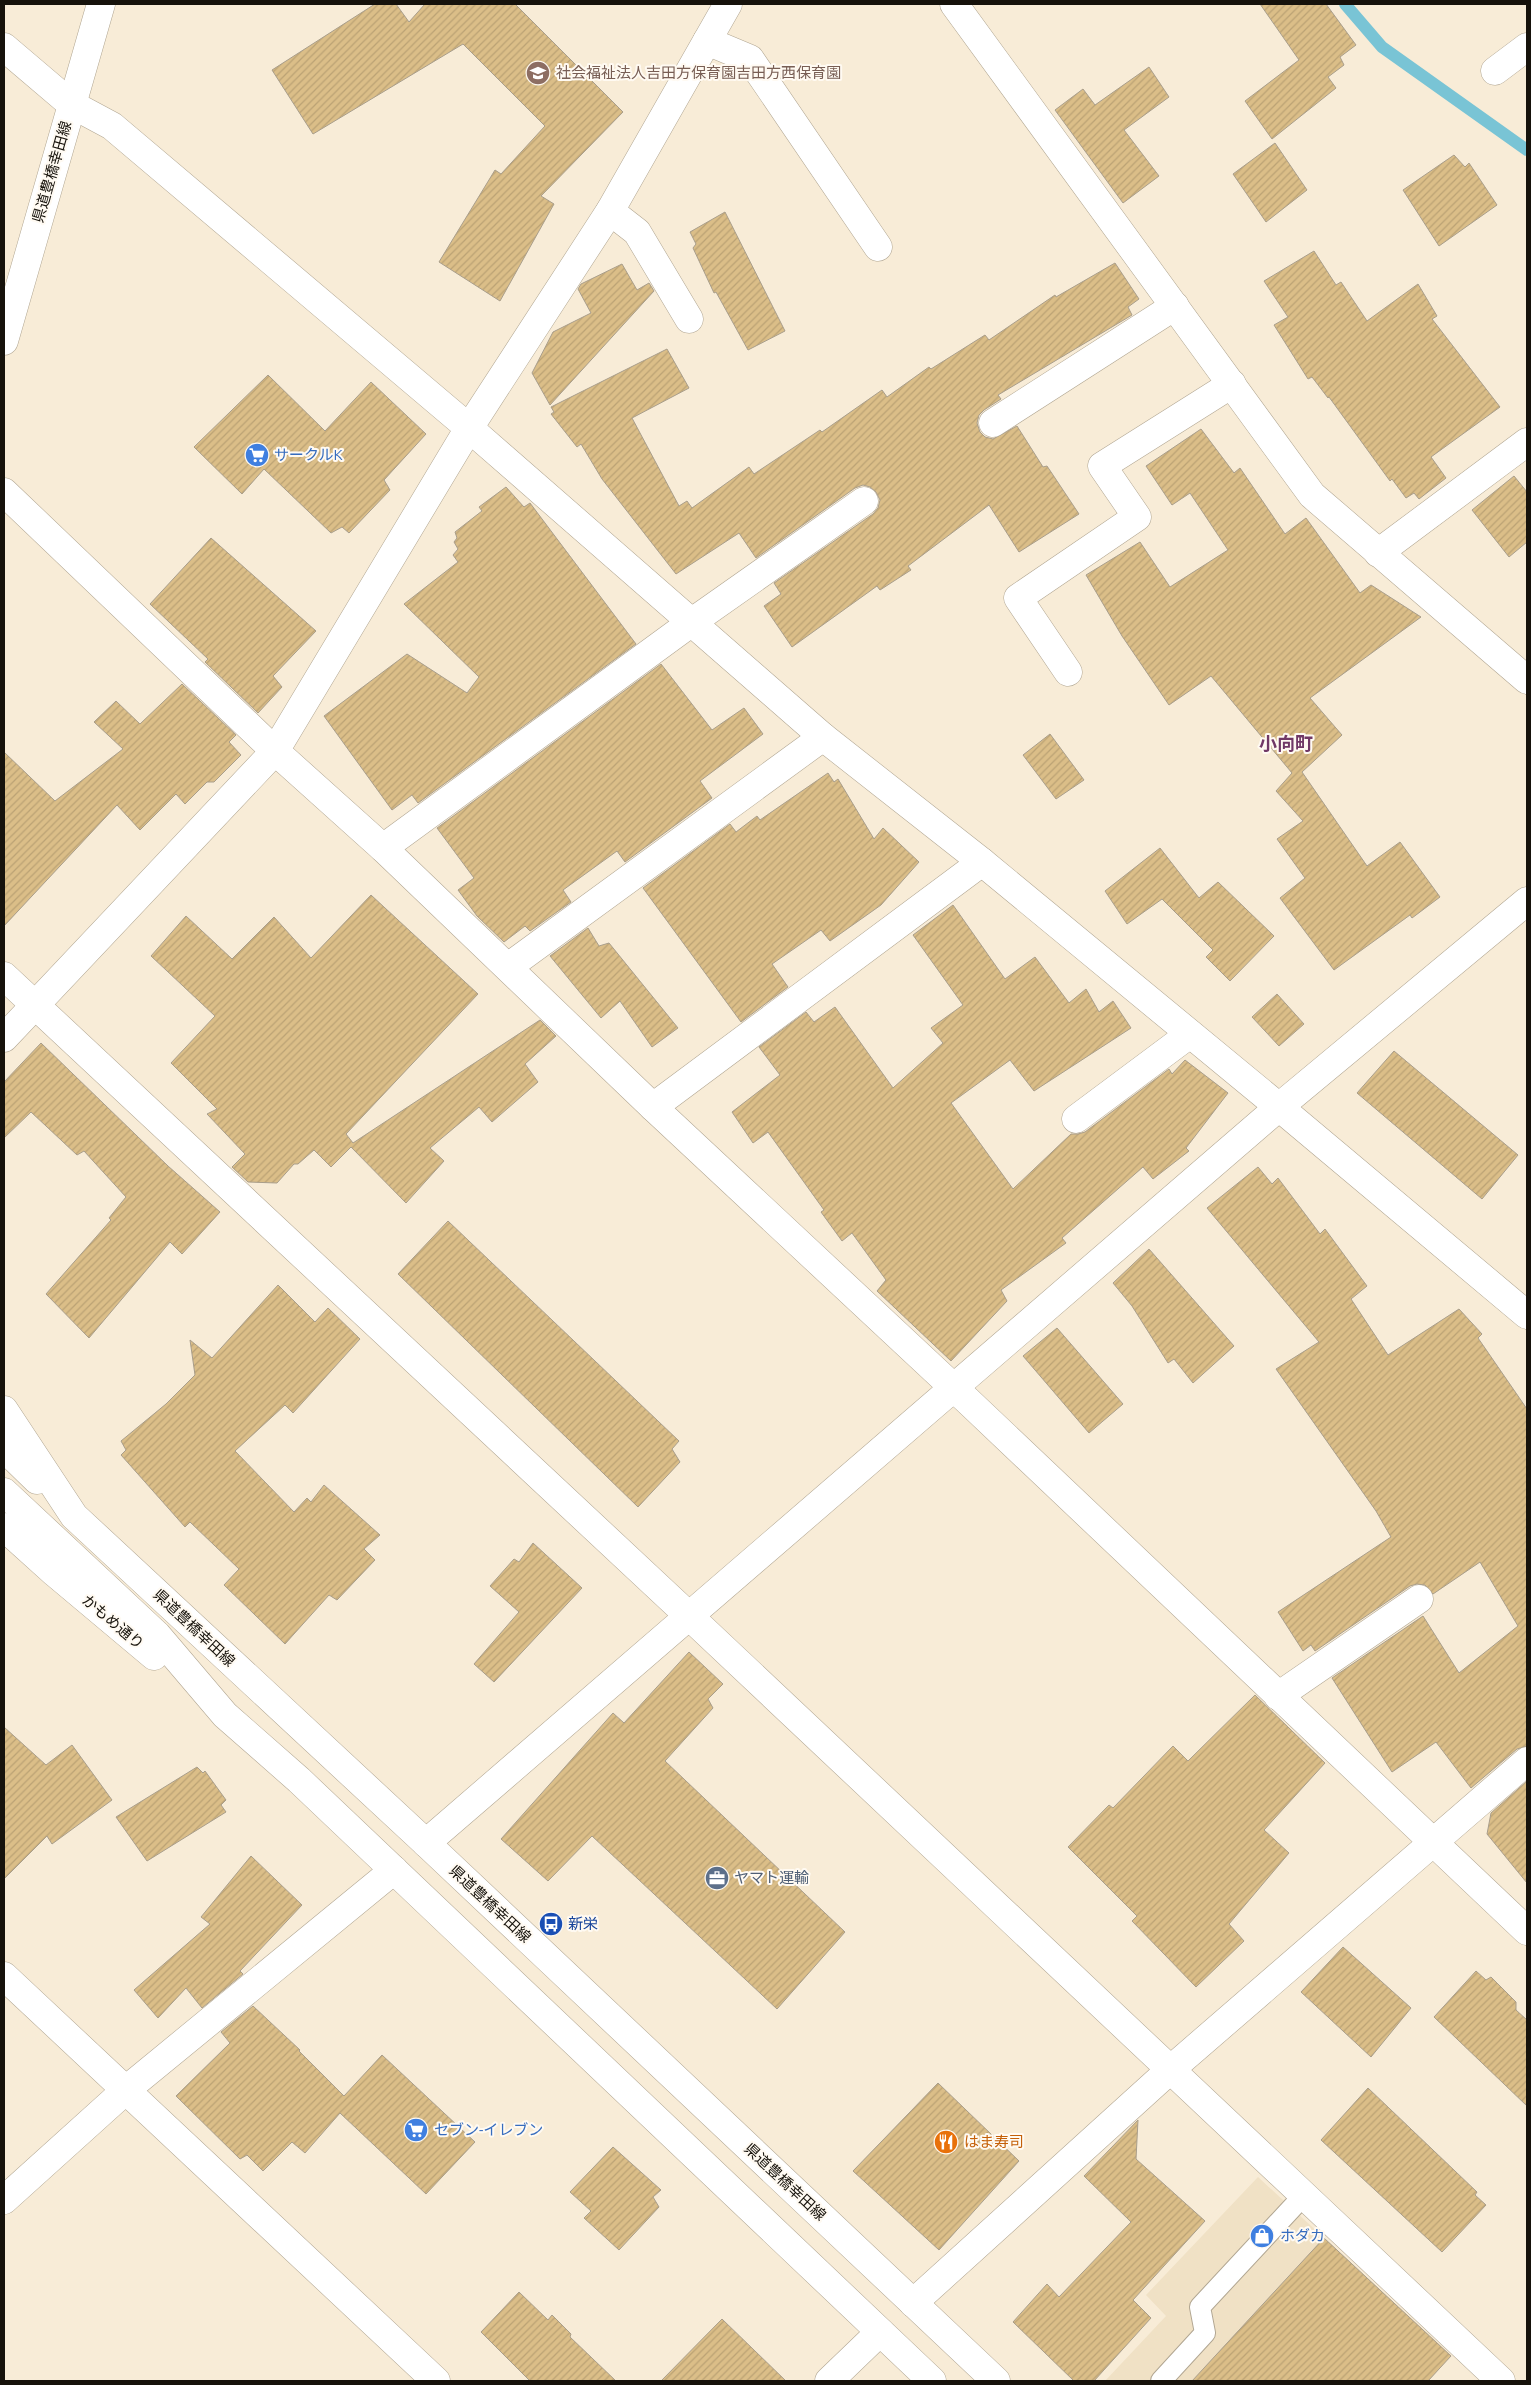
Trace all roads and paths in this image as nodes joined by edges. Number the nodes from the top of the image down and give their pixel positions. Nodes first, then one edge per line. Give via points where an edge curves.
1 (101, 4) edge
2 (728, 4) edge
3 (954, 4) edge
4 (707, 41) junction
5 (4, 47) edge
6 (1527, 47) edge
7 (1495, 71) dead end
8 (71, 104) junction
9 (610, 211) junction
10 (878, 247) dead end
11 (1174, 306) junction
12 (689, 319) dead end
13 (4, 341) edge
14 (1232, 384) junction
15 (993, 423) dead end
16 (469, 428) junction
17 (1527, 442) edge
18 (4, 492) edge
19 (864, 501) dead end
20 (1378, 553) junction
21 (692, 622) junction
22 (1068, 672) dead end
23 (1527, 680) edge
24 (823, 737) junction
25 (276, 751) junction
26 (383, 848) junction
27 (982, 862) junction
28 (1527, 901) edge
29 (508, 967) junction
30 (4, 976) edge
31 (35, 1005) junction
32 (1190, 1034) junction
33 (4, 1038) edge
34 (653, 1107) junction
35 (1279, 1107) junction
36 (1076, 1119) dead end
37 (1527, 1316) edge
38 (953, 1387) junction
39 (4, 1410) edge
40 (4, 1448) edge
41 (4, 1492) edge
42 (74, 1516) junction
43 (4, 1527) edge
44 (1419, 1600) dead end
45 (688, 1615) junction
46 (1278, 1696) junction
47 (225, 1715) junction
48 (1527, 1761) edge
49 (1434, 1842) junction
50 (426, 1843) junction
51 (394, 1870) junction
52 (1527, 1931) edge
53 (4, 1976) edge
54 (1170, 2070) junction
55 (127, 2089) junction
56 (1304, 2195) junction
57 (4, 2200) edge
58 (913, 2303) junction
59 (880, 2332) junction
60 (436, 2381) edge
61 (829, 2381) edge
62 (932, 2381) edge
63 (996, 2381) edge
64 (1161, 2381) edge
65 (1501, 2381) edge

1 - 8 street, 県道豊橋幸田線
2 - 4 street
3 - 11 street
4 - 9 street
4 - 10 street via 750,59
5 - 8 street
6 - 7 street
8 - 13 street, 県道豊橋幸田線
8 - 16 street via 112,126
9 - 12 street via 637,232
9 - 16 street
11 - 14 street
11 - 15 street
14 - 20 street via 1312,495
14 - 22 street via 1102,466 1138,518 1018,598
16 - 21 street
16 - 25 street
17 - 20 street
18 - 25 street
19 - 21 street
20 - 23 street
21 - 24 street
21 - 26 street
24 - 27 street
24 - 29 street
25 - 26 street
25 - 31 street
26 - 29 street
27 - 32 street
27 - 34 street
28 - 35 street
29 - 34 street
30 - 31 street
31 - 33 street
31 - 45 street
32 - 35 street
32 - 36 street
34 - 38 street
35 - 37 street
35 - 38 street
38 - 45 street
38 - 46 street
39 - 42 street, 県道豊橋幸田線
40 - 42 street
41 - 47 street, 県道豊橋幸田線 via 157,1635
42 - 50 street, 県道豊橋幸田線
43 - 47 street, かもめ通り
44 - 46 street
45 - 50 street
45 - 54 street
46 - 49 street
47 - 51 street, 県道豊橋幸田線
48 - 49 street
49 - 52 street
49 - 54 street
50 - 58 street, 県道豊橋幸田線
51 - 55 street
51 - 59 street, 県道豊橋幸田線
53 - 55 street
54 - 56 street
54 - 58 street
55 - 57 street
55 - 60 street
56 - 64 lane via 1200,2307 1205,2334
56 - 65 street
58 - 63 street, 県道豊橋幸田線
59 - 61 street
59 - 62 street, 県道豊橋幸田線

